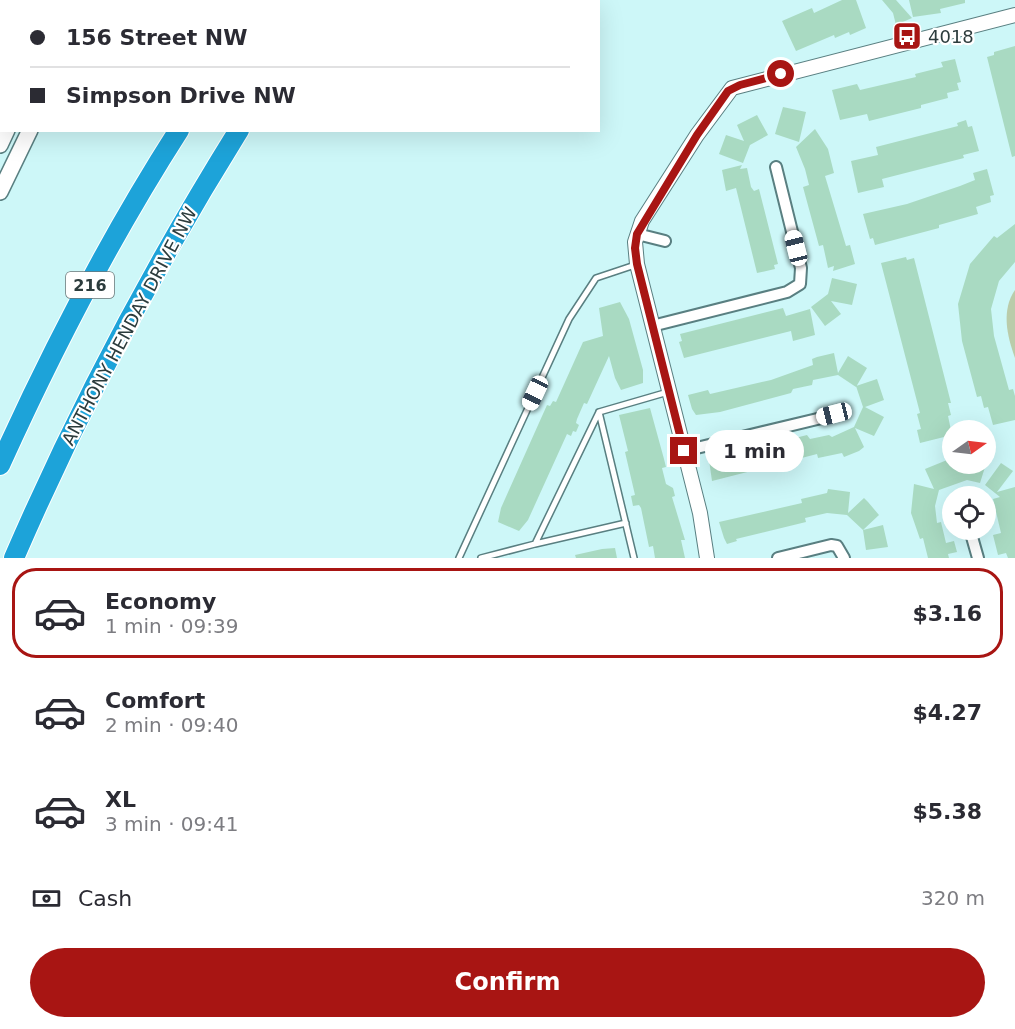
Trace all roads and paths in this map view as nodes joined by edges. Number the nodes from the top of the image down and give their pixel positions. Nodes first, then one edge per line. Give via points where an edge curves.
1 (1015, 15) edge
2 (29, 132) edge
3 (178, 132) edge
4 (238, 132) edge
5 (776, 167) dead end
6 (0, 192) edge
7 (637, 234) junction
8 (665, 241) dead end
9 (637, 264) junction
10 (652, 326) junction
11 (669, 392) junction
12 (599, 412) junction
13 (834, 414) dead end
14 (5, 451) edge
15 (684, 451) junction
16 (0, 465) edge
17 (626, 523) junction
18 (973, 540) edge
19 (535, 544) junction
20 (14, 558) edge
21 (459, 558) edge
22 (481, 558) edge
23 (634, 558) edge
24 (707, 558) edge
25 (778, 558) edge
26 (844, 558) edge
27 (978, 558) edge

1 - 7 street via 732,88 697,135
2 - 6 main road
3 - 14 highway, 216 via 117,235
4 - 20 highway, ANTHONY HENDAY DRIVE NW / 216 via 162,257 108,357
5 - 10 street via 801,268 800,285 787,292
7 - 8 street
7 - 9 street
9 - 10 street
9 - 21 lane via 596,278 569,319
10 - 11 street
11 - 12 lane
11 - 15 street
12 - 17 lane
12 - 19 lane
13 - 15 street
14 - 16 highway, 216
15 - 24 street
17 - 19 lane
17 - 23 lane
18 - 27 street
19 - 22 lane
25 - 26 street via 831,545 837,546

